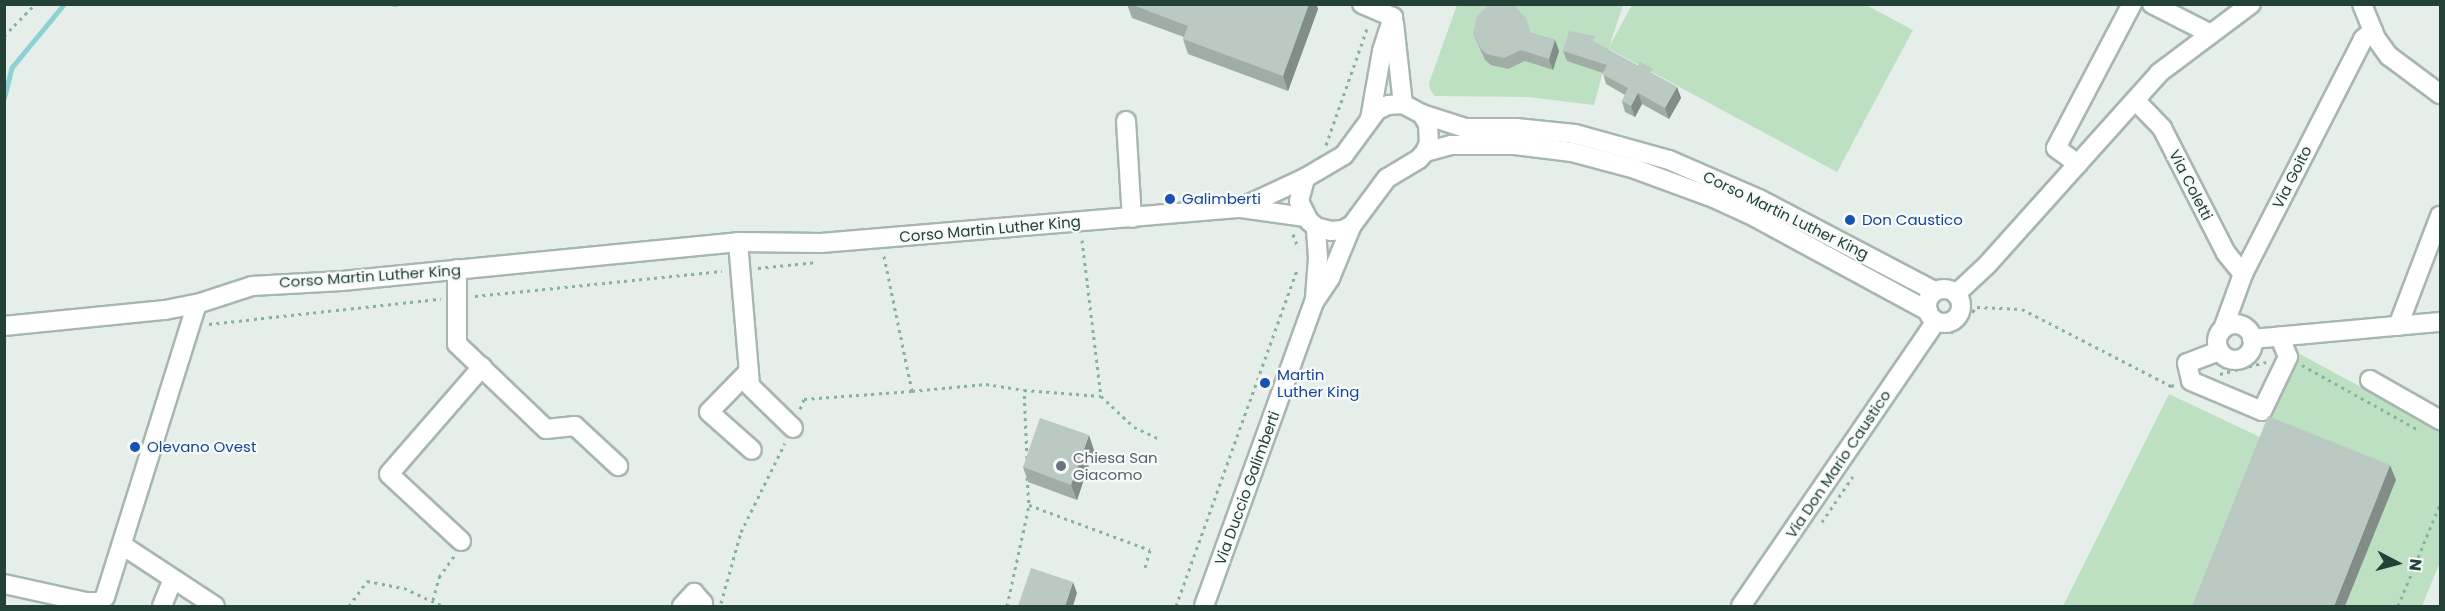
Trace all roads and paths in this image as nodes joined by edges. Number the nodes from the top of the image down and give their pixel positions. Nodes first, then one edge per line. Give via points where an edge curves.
1 (35, 4) edge
2 (2132, 4) edge
3 (2152, 4) edge
4 (2251, 4) edge
5 (2362, 4) edge
6 (1368, 7) edge
7 (1395, 11) edge
8 (2373, 32) junction
9 (2211, 34) junction
10 (4, 36) edge
11 (2440, 94) edge
12 (2135, 100) junction
13 (1403, 104) junction
14 (1422, 114) junction
15 (1370, 119) junction
16 (1126, 121) dead end
17 (1317, 151) dead end
18 (1425, 152) junction
19 (2078, 164) junction
20 (1305, 178) junction
21 (1241, 208) junction
22 (2440, 216) edge
23 (1132, 218) junction
24 (1311, 222) junction
25 (1352, 225) junction
26 (1292, 232) dead end
27 (1082, 237) dead end
28 (738, 242) junction
29 (1298, 250) dead end
30 (896, 255) dead end
31 (884, 256) junction
32 (873, 257) dead end
33 (828, 261) dead end
34 (1301, 261) dead end
35 (457, 269) junction
36 (739, 270) junction
37 (2243, 274) junction
38 (1934, 291) junction
39 (1956, 294) junction
40 (457, 298) junction
41 (1314, 302) junction
42 (197, 304) junction
43 (1932, 316) junction
44 (2440, 322) edge
45 (4, 326) edge
46 (192, 326) junction
47 (2398, 326) junction
48 (2223, 329) junction
49 (2280, 337) junction
50 (2252, 339) junction
51 (1944, 340) dead end
52 (2219, 351) junction
53 (2288, 357) junction
54 (482, 367) junction
55 (749, 371) junction
56 (2370, 380) dead end
57 (2191, 381) junction
58 (1024, 390) junction
59 (912, 391) junction
60 (1101, 396) junction
61 (2440, 420) edge
62 (793, 428) junction
63 (2420, 430) dead end
64 (1158, 438) dead end
65 (752, 450) dead end
66 (1027, 459) edge
67 (618, 466) dead end
68 (1027, 470) edge
69 (2440, 504) edge
70 (1029, 505) junction
71 (461, 541) joint
72 (122, 545) junction
73 (1145, 567) dead end
74 (173, 579) junction
75 (4, 584) edge
76 (433, 600) junction
77 (1210, 605) edge
78 (162, 606) edge
79 (215, 606) edge
80 (349, 606) edge
81 (443, 606) edge
82 (682, 606) edge
83 (702, 606) edge
84 (720, 606) edge
85 (1007, 606) edge
86 (1176, 606) edge
87 (1741, 606) edge
88 (2398, 606) edge

1 - 10 path
2 - 19 street via 2056,148
3 - 9 street
4 - 9 street
5 - 8 street
6 - 7 street
6 - 17 path via 1326,145
7 - 13 street
7 - 15 street via 1382,51
8 - 11 street via 2389,56
8 - 37 street, Via Goito via 2363,39
9 - 12 street via 2159,73
12 - 19 street
12 - 37 street, Via Coletti via 2162,128 2226,253
13 - 14 street, Corso Martin Luther King
13 - 15 street via 1383,107
14 - 18 street via 1430,132
14 - 38 street, Corso Martin Luther King via 1465,128 1575,134 1669,160 1759,199
15 - 20 street, Corso Martin Luther King via 1344,155
16 - 23 street
18 - 25 street, Via Duccio Galimberti via 1387,178
18 - 43 street, Corso Martin Luther King via 1451,145 1515,145 1572,152 1635,169 1755,217
19 - 39 street
20 - 21 street, Corso Martin Luther King
20 - 24 street, Via Duccio Galimberti via 1299,201
21 - 23 street, Corso Martin Luther King
21 - 24 street, Corso Martin Luther King
22 - 47 street
23 - 28 street, Corso Martin Luther King via 821,243
24 - 25 street, Corso Martin Luther King via 1330,231
24 - 41 street, Via Duccio Galimberti via 1318,275
25 - 41 street, Via Duccio Galimberti via 1330,278
26 - 29 path
27 - 60 path
28 - 35 street, Corso Martin Luther King
28 - 36 street
30 - 31 path
31 - 32 path
31 - 59 path
33 - 36 path
34 - 86 path
35 - 40 street
35 - 42 street, Corso Martin Luther King via 252,286
36 - 40 path
36 - 55 street
37 - 48 street, Via Goito
38 - 39 street, Corso Martin Luther King via 1944,288
38 - 43 street via 1928,300
39 - 43 street via 1961,303 1957,316 1946,322
40 - 46 path
40 - 54 street via 457,344
41 - 77 street, Via Duccio Galimberti
42 - 45 street, Corso Martin Luther King
42 - 46 street
43 - 87 street, Via Don Mario Caustico
44 - 47 street
46 - 72 street
47 - 49 street
48 - 50 street via 2232,324 2243,326
48 - 52 street via 2217,340
49 - 50 street
49 - 53 street
50 - 52 street via 2250,351 2241,359 2229,359
51 - 57 path via 1977,307 2022,309 2171,386
52 - 57 street via 2187,363
53 - 57 path
53 - 57 street via 2262,411
53 - 63 path
54 - 67 street via 546,429 575,426
54 - 71 street via 389,474
55 - 62 street via 750,386
55 - 65 street via 709,412
56 - 61 street
58 - 59 path via 986,384
58 - 60 path
58 - 66 path
59 - 62 path via 804,399
60 - 64 path via 1134,428
62 - 84 path via 741,532
68 - 70 path
69 - 88 path
70 - 73 path via 1150,550
70 - 85 path
71 - 76 path via 461,547 439,578
72 - 74 street
72 - 75 street via 109,590 100,602
74 - 78 street
74 - 79 street
76 - 80 path via 404,588 367,581
76 - 81 path
82 - 83 street via 694,593

